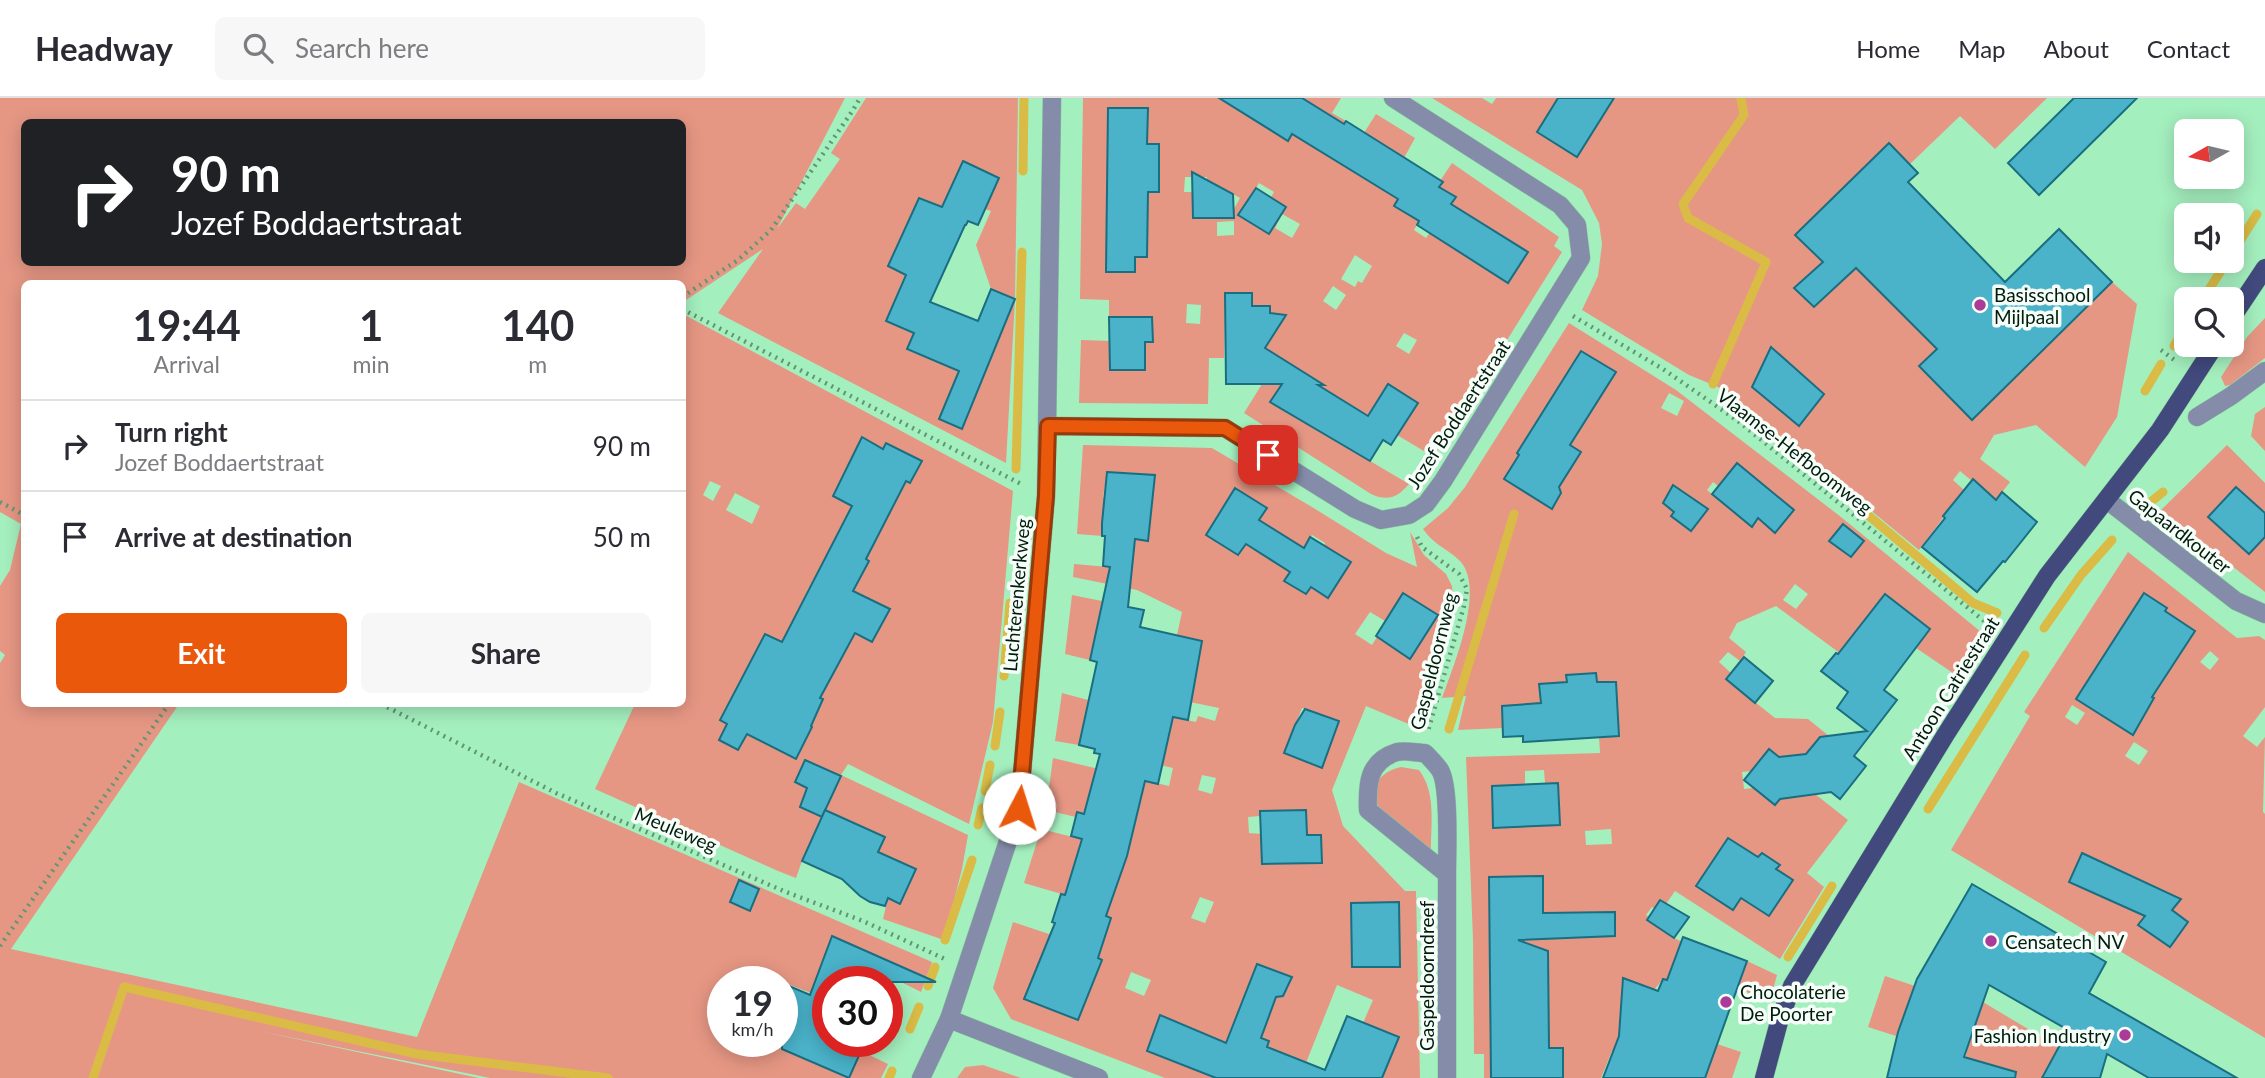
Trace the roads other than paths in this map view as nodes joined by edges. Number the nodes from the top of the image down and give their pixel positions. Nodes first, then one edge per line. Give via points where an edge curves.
1 (1052, 98) edge
2 (1393, 98) edge
3 (2265, 268) edge
4 (2244, 300) edge
5 (2206, 357) edge
6 (2265, 371) edge
7 (2197, 417) dead end
8 (1048, 426) junction
9 (2107, 500) junction
10 (2265, 614) edge
11 (1447, 874) junction
12 (949, 1019) junction
13 (921, 1078) edge
14 (1099, 1078) edge
15 (1447, 1078) edge
16 (1764, 1078) edge

1 - 8 street, Luchterenkerkweg
2 - 8 street, Jozef Boddaertstraat via 1560,205 1577,225 1581,258 1426,504 1409,515 1381,520 1355,509 1225,428
3 - 4 main road
5 - 9 main road, Antoon Catriestraat via 2160,430
6 - 7 street
8 - 12 street, Luchterenkerkweg via 1019,808
9 - 10 street, Gapaardkouter via 2236,601
9 - 16 main road, Antoon Catriestraat via 2046,576 1792,986
11 - 11 street, Gaspeldoorndreef via 1441,771 1425,753 1398,752 1377,764 1367,784 1368,810
11 - 15 street, Gaspeldoorndreef
12 - 13 street, Luchterenkerkweg
12 - 14 street

